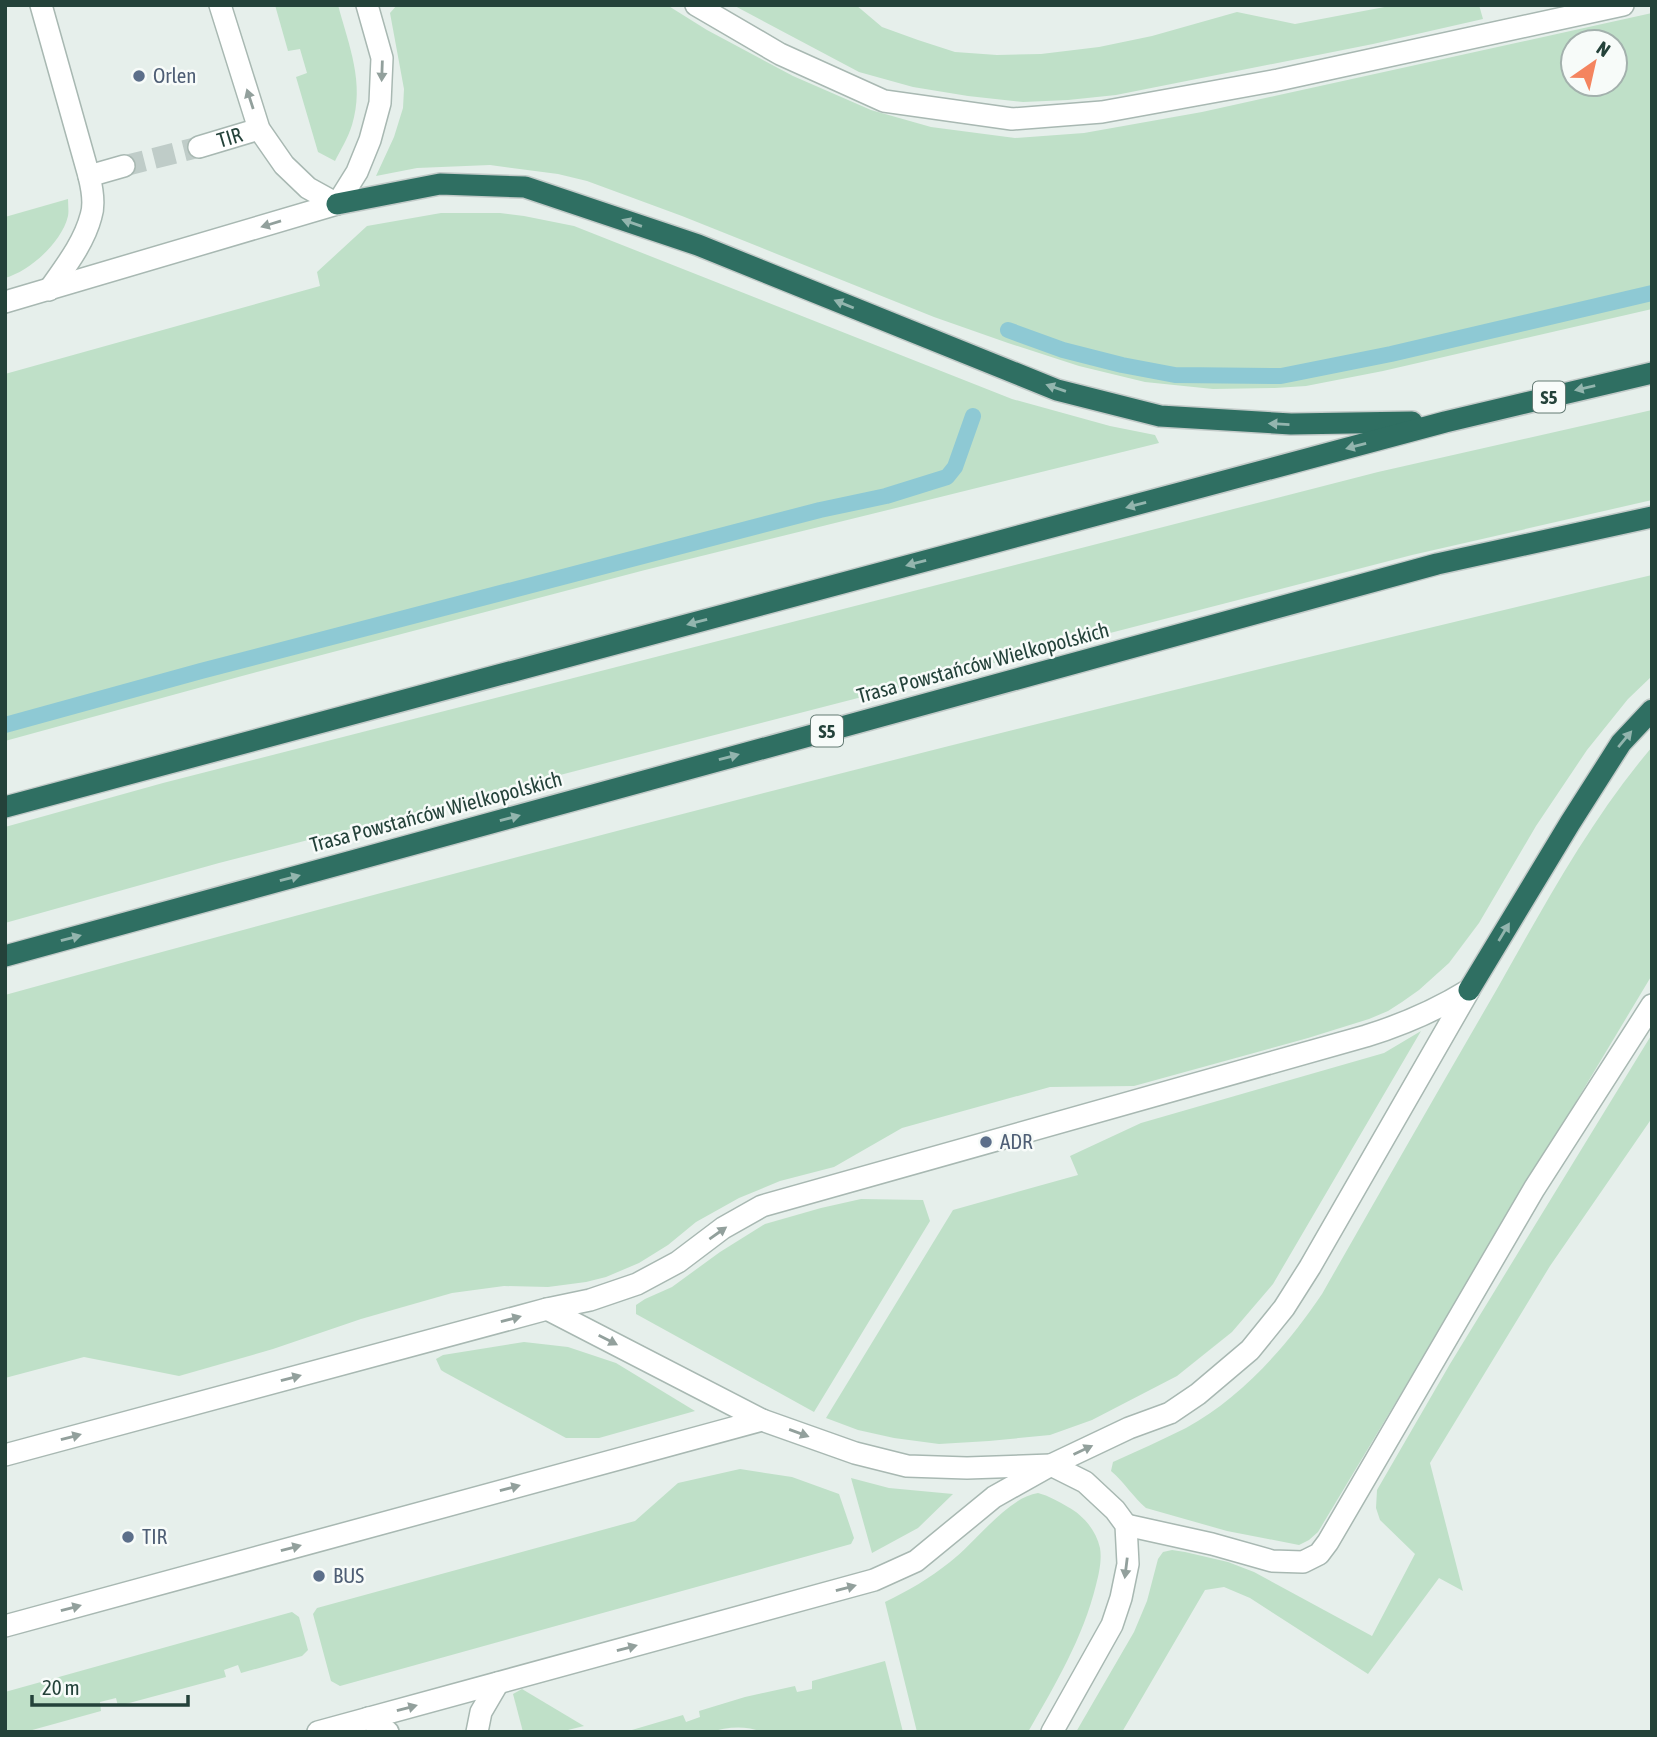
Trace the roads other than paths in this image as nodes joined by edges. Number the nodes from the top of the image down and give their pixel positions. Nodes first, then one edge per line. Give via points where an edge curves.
1 (41, 5) edge
2 (220, 5) edge
3 (367, 5) edge
4 (696, 5) edge
5 (1623, 5) edge
6 (259, 129) junction
7 (199, 147) tunnel mouth
8 (124, 166) tunnel mouth
9 (89, 176) junction
10 (337, 204) junction
11 (49, 290) junction
12 (5, 302) edge
13 (1652, 373) edge
14 (1446, 422) junction
15 (1652, 517) edge
16 (1652, 710) edge
17 (5, 807) edge
18 (5, 956) edge
19 (1469, 990) junction
20 (1652, 1005) edge
21 (547, 1309) junction
22 (762, 1420) junction
23 (5, 1455) edge
24 (1051, 1465) junction
25 (1126, 1525) junction
26 (5, 1626) edge
27 (498, 1683) junction
28 (368, 1718) junction
29 (318, 1732) edge
30 (388, 1732) edge
31 (477, 1732) edge
32 (1052, 1732) edge

1 - 9 lane
6 -> 2 lane
3 -> 10 lane via 382,58 380,103 357,172
4 - 5 lane via 780,54 884,101 1012,119 1102,112 1278,80
6 - 7 lane, TIR
6 - 10 lane via 284,166 308,188
8 - 9 lane
9 - 11 lane via 92,214 70,260
10 -> 11 lane
14 -> 10 highway via 1291,424 1160,416 1057,390 698,245 525,187 440,184
11 - 12 lane
13 -> 14 highway, S5
14 -> 17 highway, S5
18 -> 15 highway, Trasa Powstańców Wielkopolskich / S5 via 1437,564
19 -> 16 highway via 1621,743
21 -> 19 lane via 637,1284 762,1206 1401,1025
24 -> 19 lane via 1170,1413 1250,1350 1310,1267
20 - 25 lane via 1534,1189 1319,1554 1303,1562 1272,1561
21 -> 22 lane
23 -> 21 lane
22 -> 24 lane via 907,1466
26 -> 22 lane
24 - 25 lane via 1085,1482
27 -> 24 lane via 874,1580 916,1561 994,1497
25 -> 32 lane via 1128,1564 1112,1625
28 -> 27 lane
27 - 31 lane via 481,1713
28 - 29 lane
28 - 30 lane

